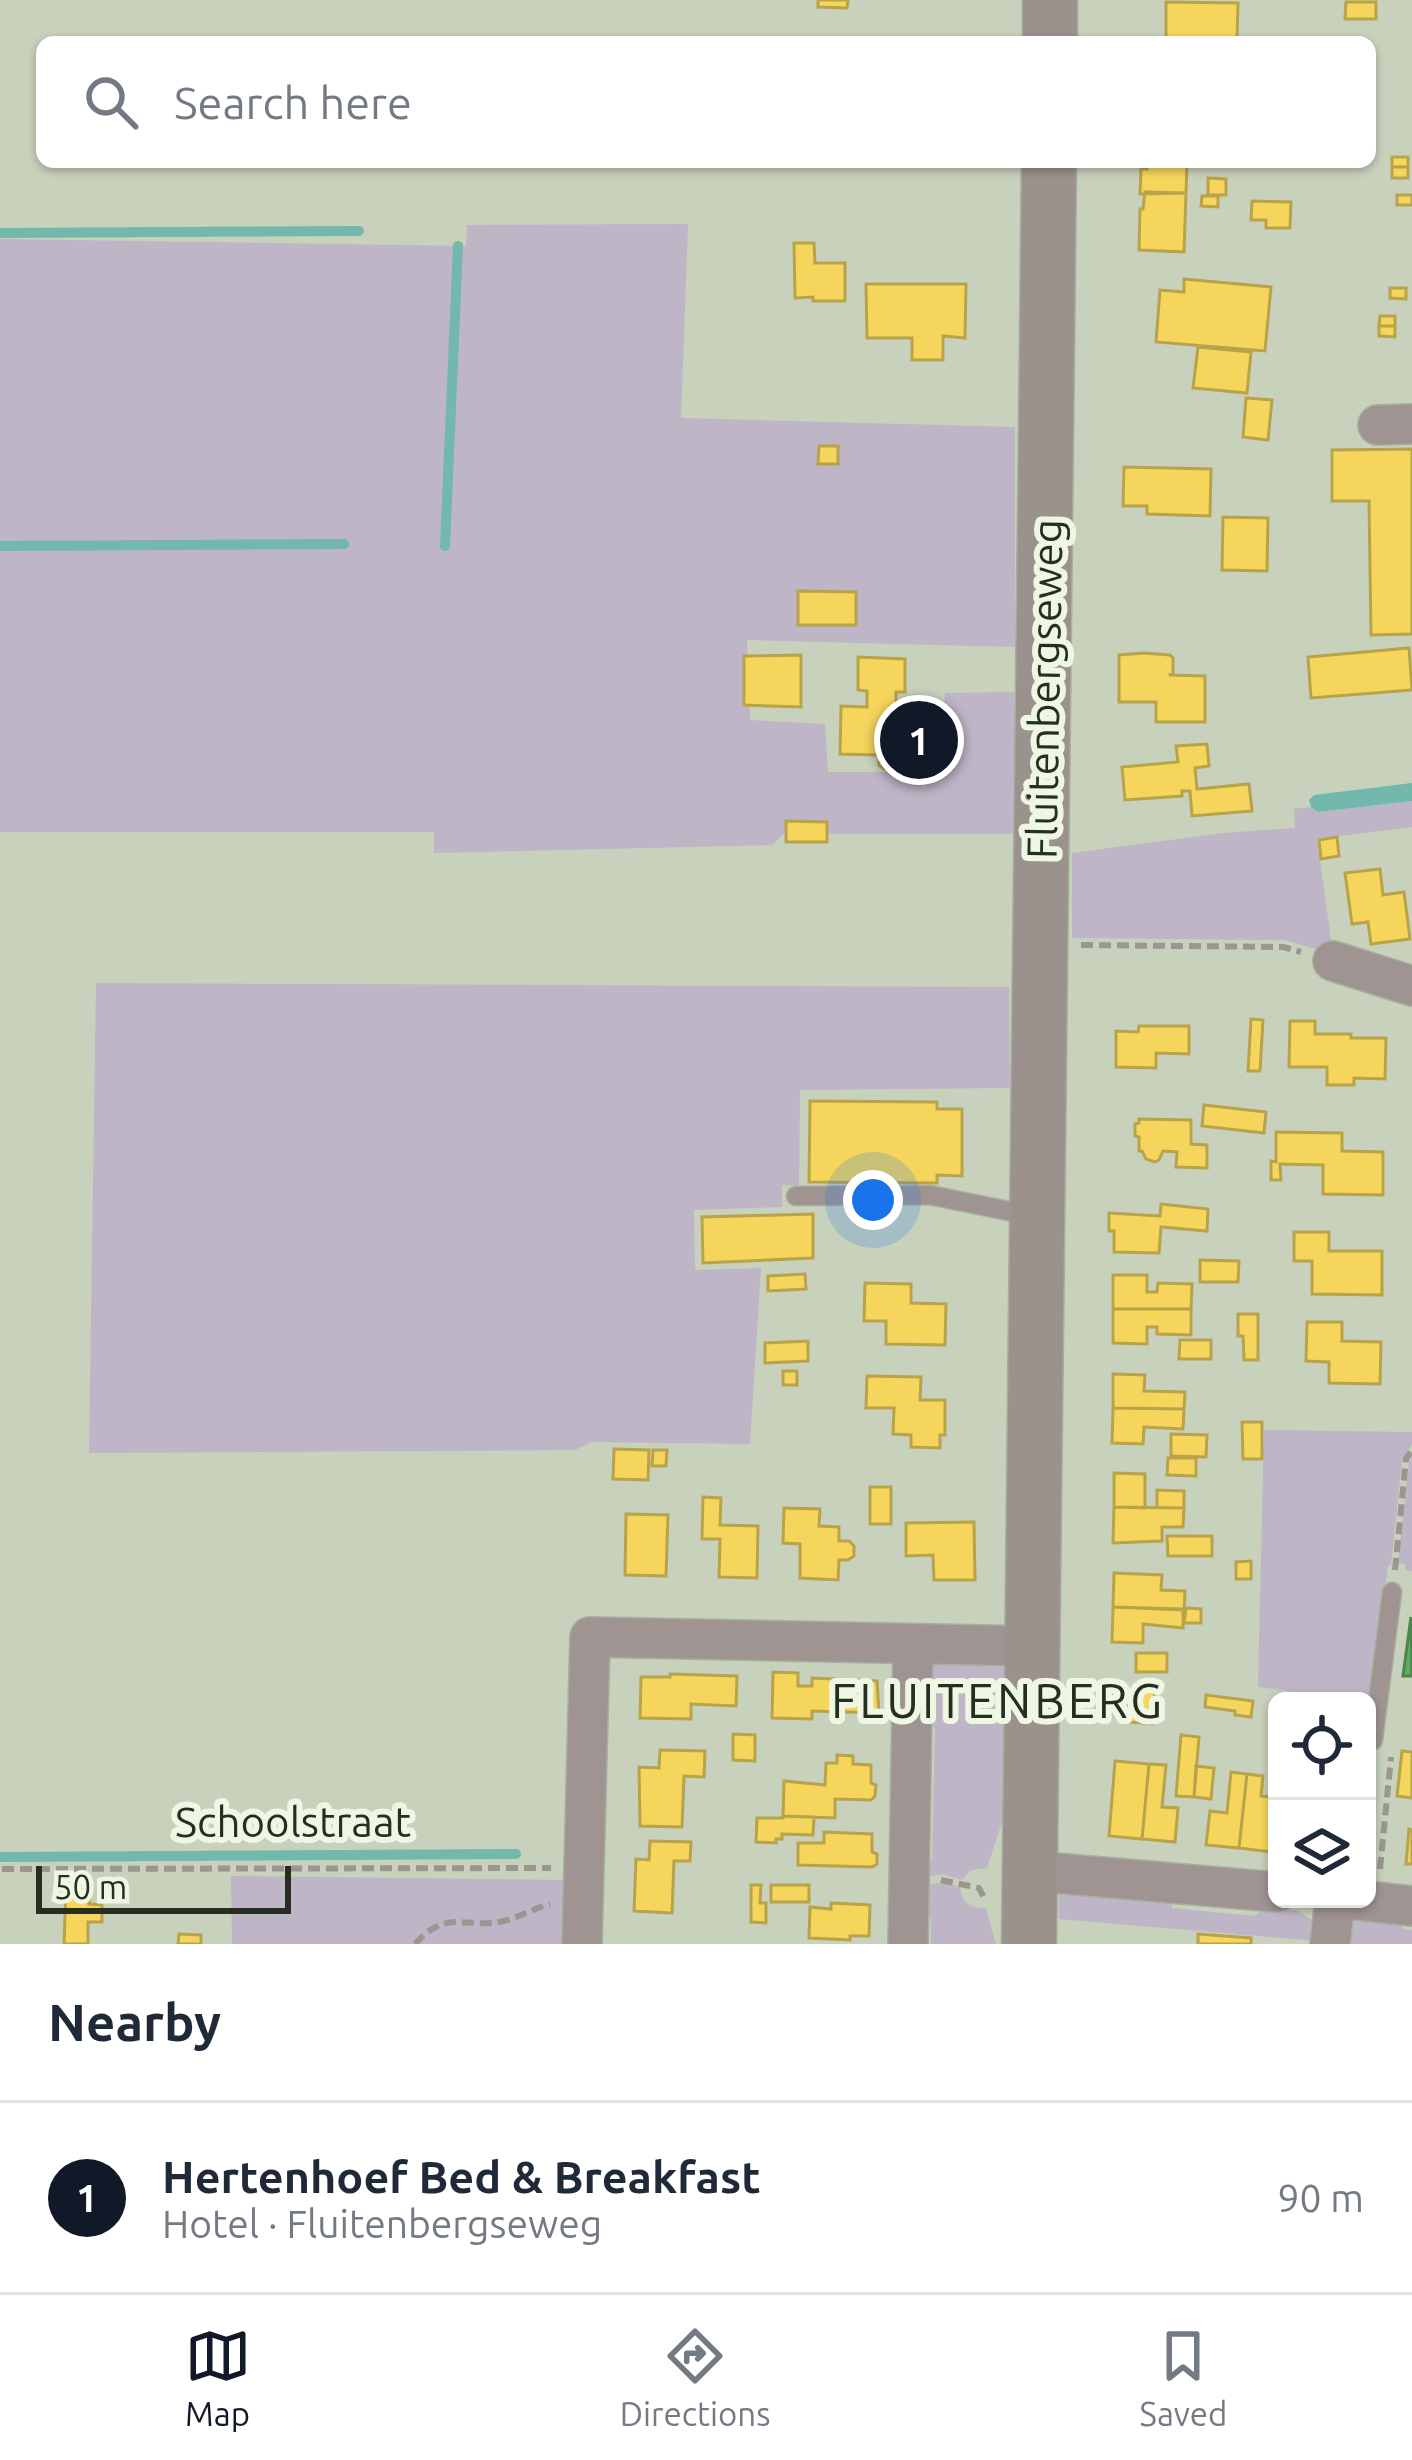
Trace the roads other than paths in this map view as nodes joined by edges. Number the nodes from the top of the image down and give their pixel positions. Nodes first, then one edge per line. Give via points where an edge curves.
1 (1050, 0) edge
2 (1050, 36) edge
3 (1048, 168) edge
4 (1334, 961) road end
5 (1412, 986) edge
6 (796, 1196) dead end
7 (1038, 1216) junction
8 (1392, 1592) road end
9 (913, 1645) junction
10 (1033, 1646) junction
11 (1376, 1717) edge
12 (1031, 1871) junction
13 (1268, 1891) edge
14 (584, 1906) edge
15 (1334, 1908) edge
16 (908, 1944) edge
17 (1029, 1944) edge
18 (1330, 1944) edge

1 - 2 street
3 - 7 street, Fluitenbergseweg
4 - 5 street
6 - 7 lane via 930,1196
7 - 10 street, Fluitenbergseweg
8 - 11 lane
9 - 10 street
9 - 14 street via 590,1637
9 - 16 street
10 - 12 street, Fluitenbergseweg
12 - 13 street
12 - 17 street, Fluitenbergseweg
15 - 18 street

